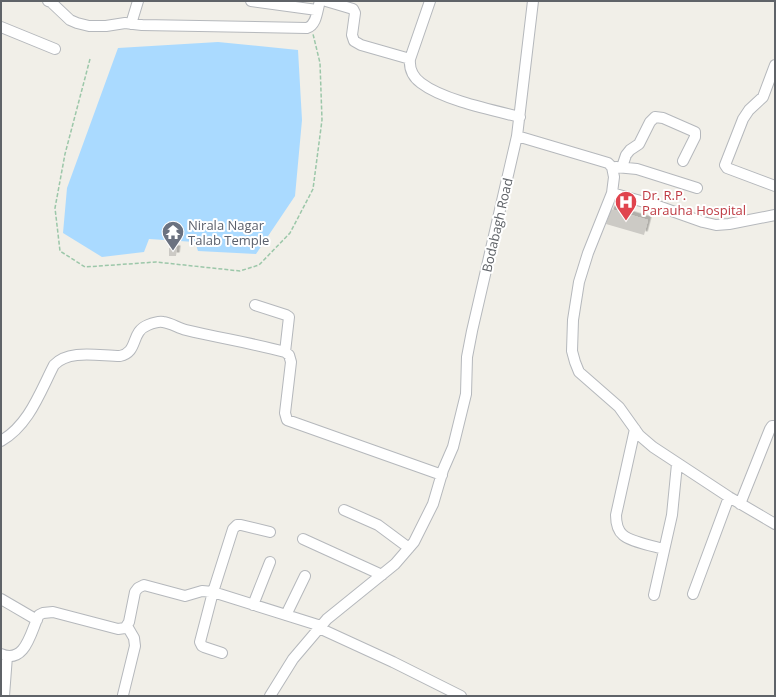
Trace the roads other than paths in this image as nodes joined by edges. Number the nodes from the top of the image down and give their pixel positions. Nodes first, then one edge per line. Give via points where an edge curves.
1 (48, 1) edge
2 (138, 1) edge
3 (251, 1) edge
4 (326, 1) edge
5 (430, 1) edge
6 (533, 1) edge
7 (319, 5) edge
8 (131, 24) junction
9 (1, 27) edge
10 (56, 49) dead end
11 (410, 59) junction
12 (775, 65) edge
13 (520, 118) junction
14 (517, 136) junction
15 (684, 161) dead end
16 (617, 167) junction
17 (775, 186) edge
18 (697, 188) dead end
19 (612, 193) junction
20 (775, 216) edge
21 (255, 305) dead end
22 (285, 352) junction
23 (775, 426) edge
24 (635, 429) junction
25 (1, 441) edge
26 (678, 464) junction
27 (443, 473) junction
28 (729, 497) junction
29 (740, 504) junction
30 (344, 510) dead end
31 (775, 524) edge
32 (270, 532) dead end
33 (303, 539) dead end
34 (409, 548) junction
35 (664, 550) junction
36 (270, 562) dead end
37 (382, 575) junction
38 (305, 576) dead end
39 (213, 592) junction
40 (693, 594) dead end
41 (654, 595) dead end
42 (1, 599) edge
43 (253, 605) junction
44 (286, 615) junction
45 (37, 620) junction
46 (127, 626) junction
47 (320, 627) junction
48 (222, 653) dead end
49 (4, 655) edge
50 (447, 693) edge
51 (122, 695) dead end
52 (4, 696) edge
53 (270, 696) edge
54 (462, 696) edge

1 - 8 street via 77,23 89,26
2 - 8 street
3 - 7 street
4 - 11 street via 353,9 354,41
5 - 11 street
6 - 13 street, Bodabagh Road
7 - 8 street via 314,23 307,28
9 - 10 street
11 - 13 street via 410,69 414,76 432,90
12 - 17 street via 763,97 743,119 725,165
13 - 14 street, Bodabagh Road
14 - 16 street
14 - 27 street, Bodabagh Road via 474,319 467,357 466,394 453,447
15 - 16 street via 695,132 655,117 639,144 630,150
16 - 18 street via 637,169
16 - 19 street
19 - 20 street via 716,225
19 - 24 street via 579,282 573,320 572,351 579,372 619,407
21 - 22 street via 289,317
22 - 25 street via 185,330 165,322 155,322 140,330 132,348 125,355 76,355 58,360 27,416
22 - 27 street via 291,362 285,413 287,420
23 - 29 street via 770,429
24 - 26 street via 653,447
24 - 35 street via 616,522 623,535
26 - 28 street
26 - 35 street via 674,502
27 - 34 street, Bodabagh Road via 433,504
28 - 29 street
28 - 40 street
29 - 31 street
30 - 34 street via 378,525
32 - 39 street via 241,525 234,527
33 - 37 street
34 - 37 street, Bodabagh Road via 396,564
35 - 41 street
36 - 43 street
37 - 47 street, Bodabagh Road
38 - 44 street
39 - 43 street
39 - 46 street via 202,591 185,596 148,585 140,586 135,592
39 - 48 street via 201,644
42 - 45 street
43 - 44 street
44 - 47 street
45 - 46 street via 43,613 53,612 122,629
45 - 49 street via 21,652 16,655
46 - 51 street via 134,638 135,646
47 - 50 street via 393,662
47 - 53 street, Bodabagh Road via 293,659
49 - 52 street
50 - 54 street

